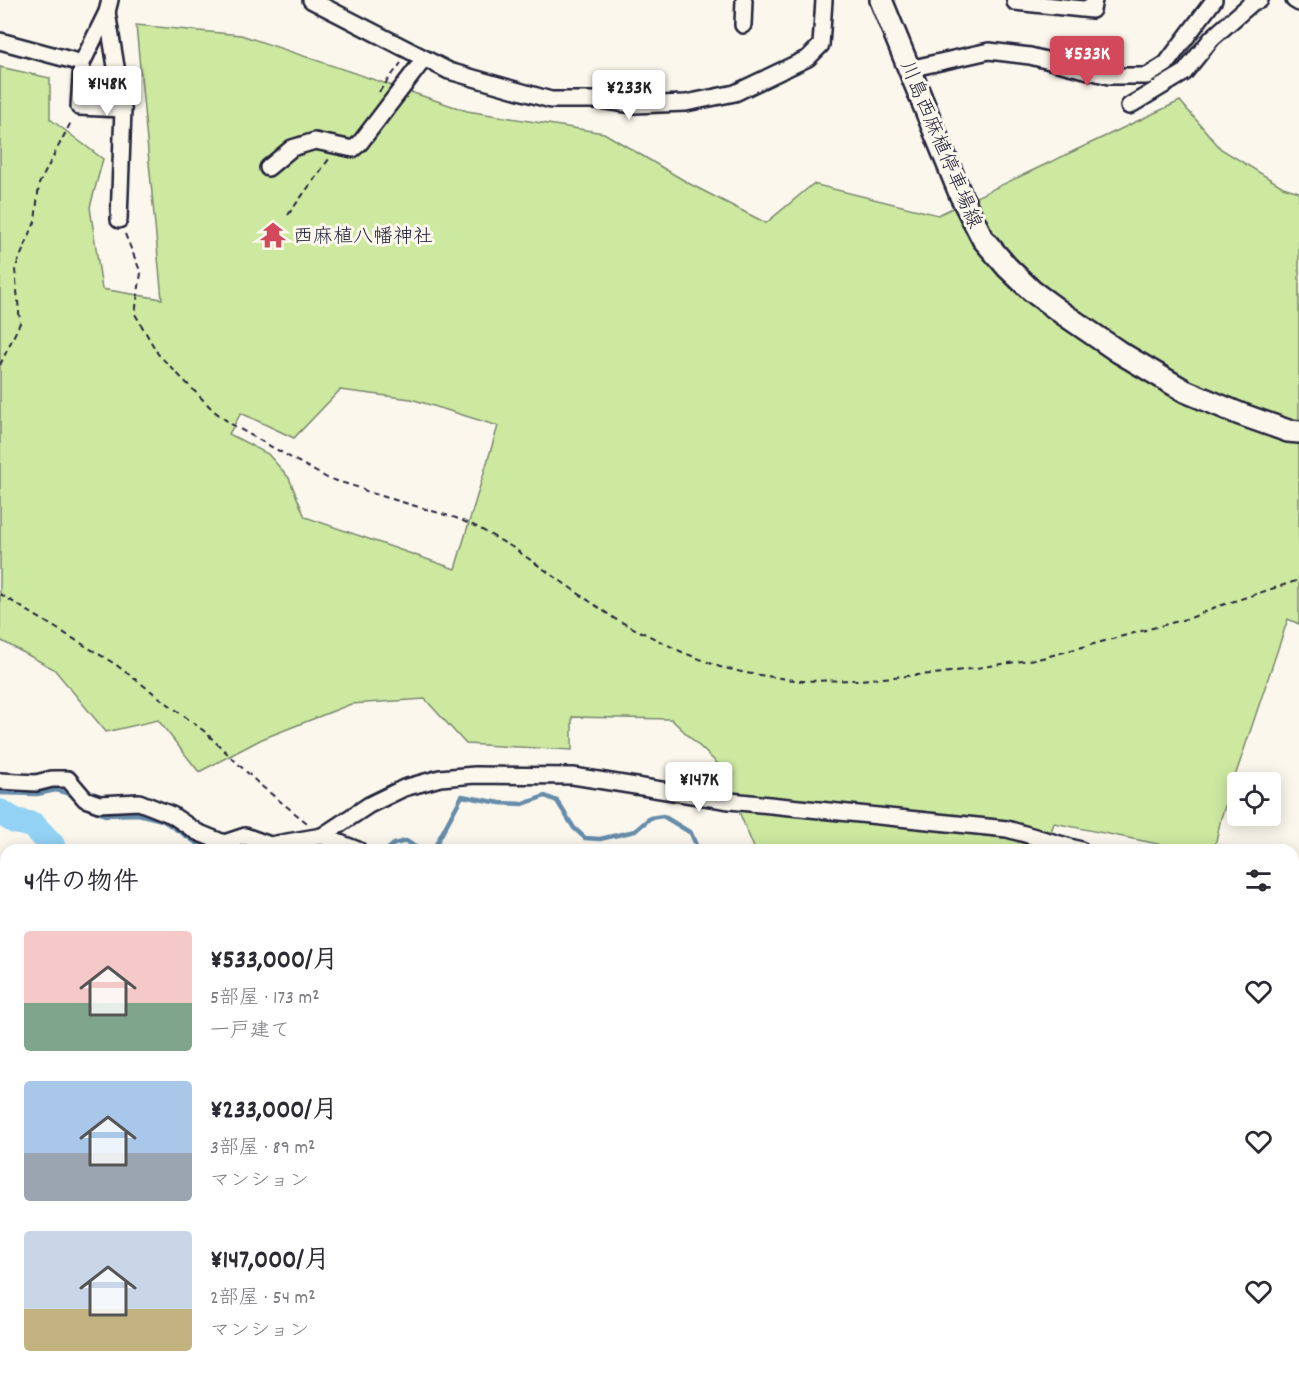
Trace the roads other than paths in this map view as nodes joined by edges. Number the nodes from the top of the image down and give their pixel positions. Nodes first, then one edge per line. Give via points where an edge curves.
1 (311, 0) edge
2 (744, 0) edge
3 (824, 0) edge
4 (881, 0) edge
5 (1015, 0) edge
6 (1094, 0) edge
7 (1214, 0) edge
8 (1260, 0) edge
9 (1294, 0) edge
10 (1299, 3) edge
11 (108, 6) edge
12 (743, 25) dead end
13 (0, 41) edge
14 (424, 59) junction
15 (82, 63) junction
16 (1166, 64) junction
17 (909, 69) junction
18 (1184, 74) junction
19 (1129, 106) dead end
20 (123, 109) junction
21 (268, 168) dead end
22 (119, 220) road end
23 (1299, 432) edge
24 (0, 781) edge
25 (322, 836) junction
26 (267, 844) edge
27 (276, 844) edge
28 (343, 844) edge
29 (1059, 844) edge

1 - 14 street
2 - 12 street
3 - 14 street via 821,45 808,58 735,93 686,103 633,105 551,100 449,71
4 - 17 main road, 川島西麻植停車場線
5 - 6 street via 1092,10
7 - 16 street
8 - 18 street via 1212,38
9 - 10 street
11 - 15 street
11 - 20 street
13 - 15 street
14 - 21 street via 352,149 315,141 292,148
15 - 20 street via 79,107
16 - 17 street via 1147,76 1109,76 1030,56 989,51
16 - 18 street
17 - 23 main road, 川島西麻植停車場線 via 974,225 1032,291 1185,391 1240,414
18 - 19 street
20 - 22 street
24 - 26 street via 36,783 68,779 85,799 99,804 139,802 224,843 246,836
25 - 27 street
25 - 28 street
25 - 29 street via 369,805 404,788 440,778 476,775 562,776 730,801 1007,830

